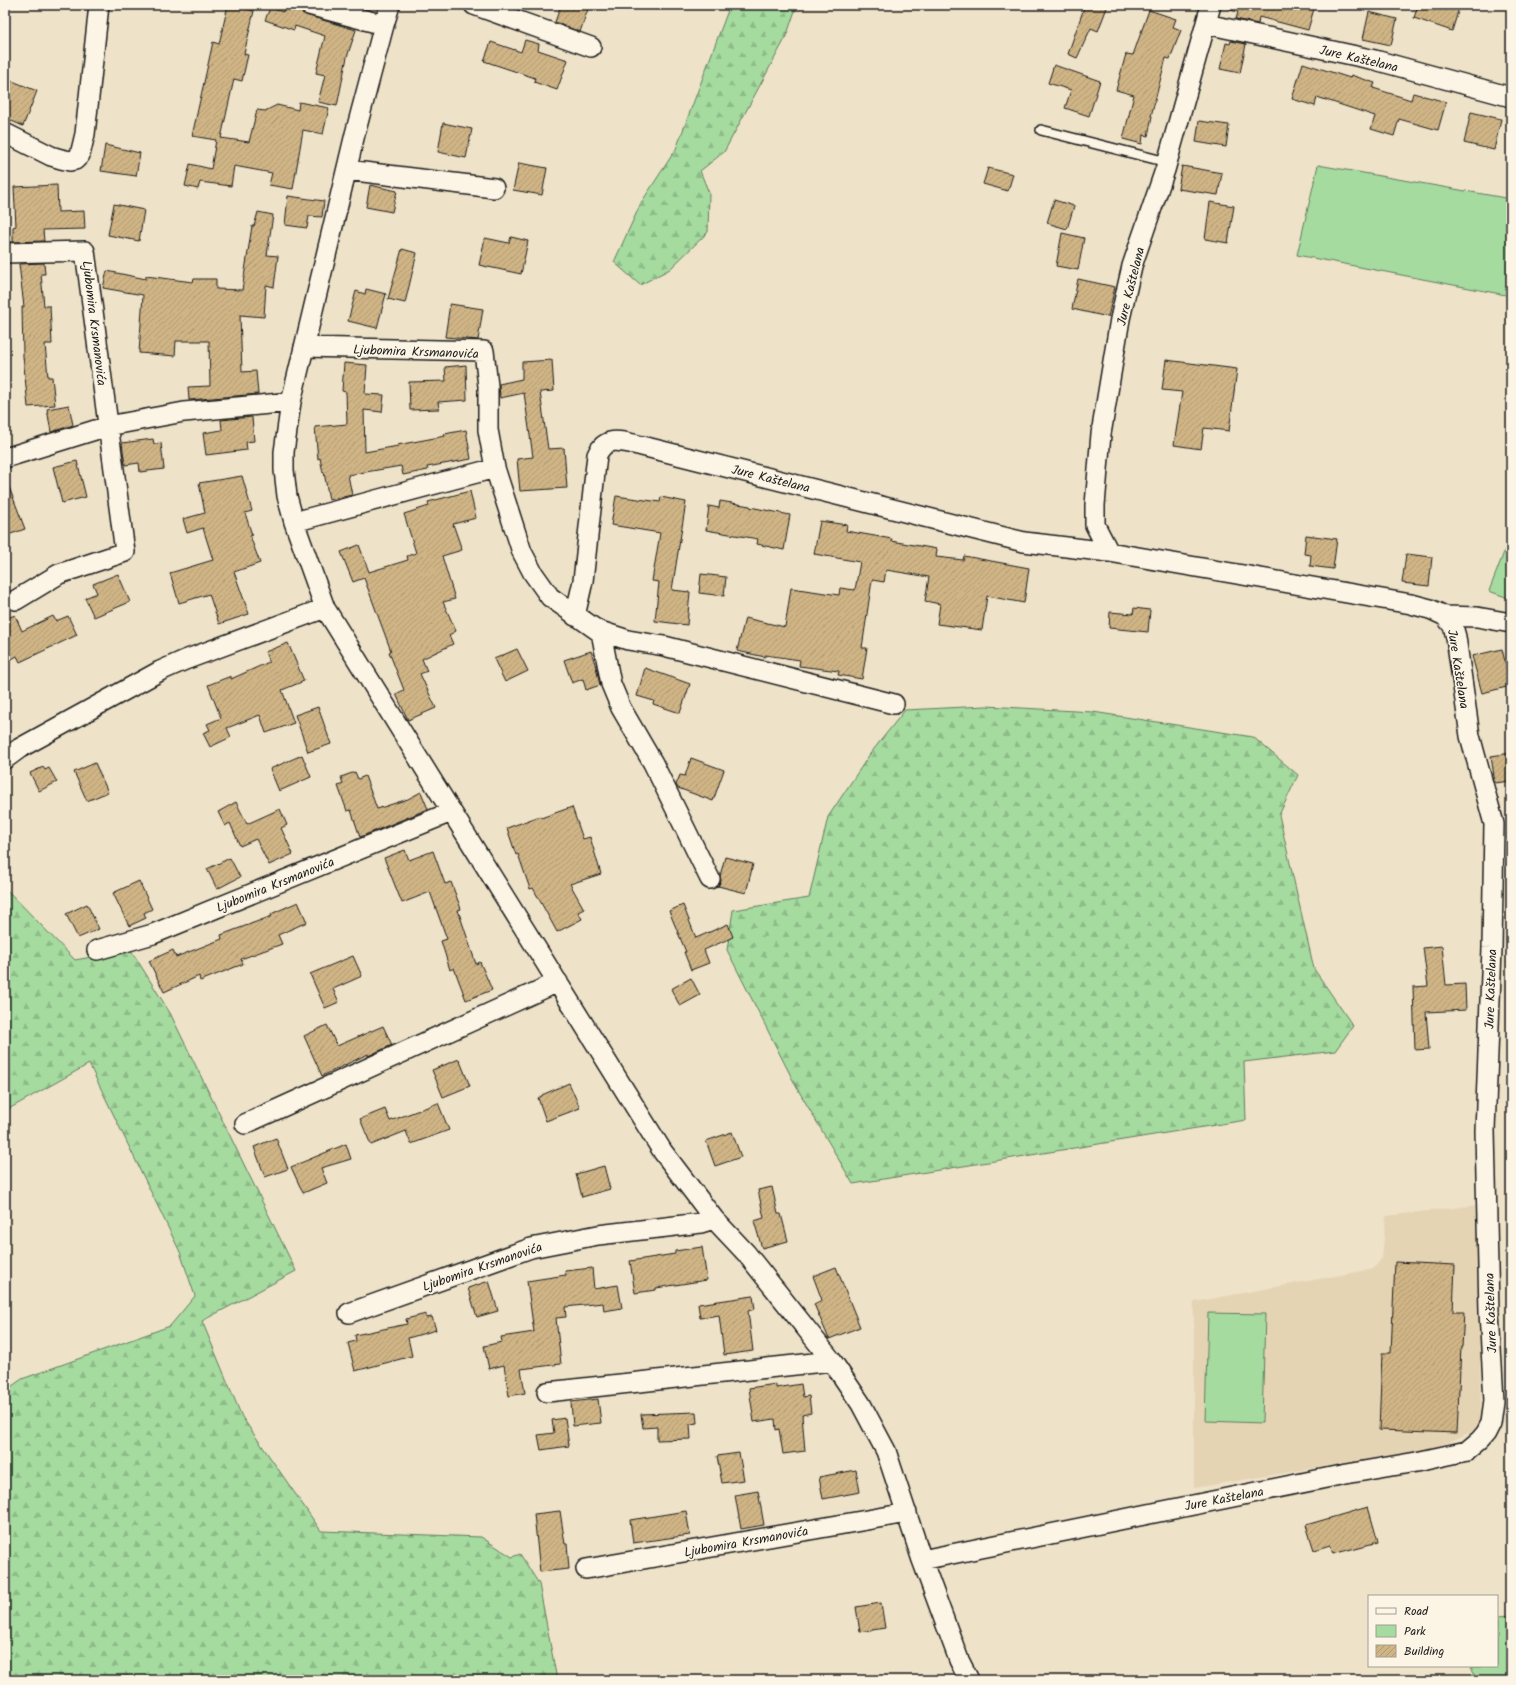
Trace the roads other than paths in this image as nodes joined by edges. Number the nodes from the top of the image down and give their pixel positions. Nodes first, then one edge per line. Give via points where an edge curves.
1 (98, 5) edge
2 (309, 5) edge
3 (390, 5) edge
4 (474, 5) edge
5 (1211, 5) edge
6 (1206, 24) junction
7 (384, 25) junction
8 (591, 47) dead end
9 (1511, 97) edge
10 (1041, 130) dead end
11 (5, 133) edge
12 (1167, 162) junction
13 (347, 170) junction
14 (494, 188) dead end
15 (5, 253) edge
16 (304, 347) junction
17 (291, 402) junction
18 (108, 426) junction
19 (5, 458) edge
20 (495, 468) junction
21 (294, 522) junction
22 (1095, 525) junction
23 (1075, 548) junction
24 (1109, 552) junction
25 (16, 600) dead end
26 (325, 608) junction
27 (575, 616) junction
28 (1445, 616) junction
29 (1511, 623) edge
30 (601, 632) junction
31 (894, 704) dead end
32 (5, 759) edge
33 (451, 812) junction
34 (710, 879) dead end
35 (97, 950) dead end
36 (558, 982) junction
37 (245, 1124) dead end
38 (714, 1218) junction
39 (348, 1313) dead end
40 (832, 1361) junction
41 (547, 1392) dead end
42 (907, 1514) junction
43 (922, 1560) junction
44 (586, 1569) dead end
45 (969, 1680) edge

1 - 11 street via 85,134 80,155 75,160 61,159
2 - 7 street
3 - 7 street
4 - 8 street
5 - 6 street, Jure Kaštelana
6 - 9 street, Jure Kaštelana via 1375,60
6 - 12 street, Jure Kaštelana
7 - 13 street
10 - 12 lane
12 - 22 street, Jure Kaštelana via 1132,266 1120,319 1101,434
13 - 14 street
13 - 16 street
15 - 18 street, Ljubomira Krsmanovića via 85,250
16 - 17 street
16 - 20 street, Ljubomira Krsmanovića via 484,352 488,386 488,430
17 - 18 street via 184,412
17 - 21 street via 285,435 284,470
18 - 19 street
18 - 25 street, Ljubomira Krsmanovića via 125,552 59,574
20 - 21 street
20 - 27 street, Ljubomira Krsmanovića via 522,552 533,574 550,596
21 - 26 street
22 - 23 street
22 - 24 street, Jure Kaštelana
23 - 24 street, Jure Kaštelana
23 - 27 street, Jure Kaštelana via 1024,542 617,441 609,442 601,447 597,455 583,581
24 - 28 street, Jure Kaštelana via 1411,604
26 - 32 street via 160,671 20,748
26 - 33 street
27 - 30 street, Ljubomira Krsmanovića
28 - 29 street, Jure Kaštelana via 1476,617
28 - 43 street, Jure Kaštelana via 1453,626 1456,637 1470,736 1494,824 1485,1131 1488,1312 1494,1401 1491,1423 1486,1433 1467,1451
30 - 31 street, Ljubomira Krsmanovića
30 - 34 street via 620,708 653,763
33 - 35 street, Ljubomira Krsmanovića via 153,934
33 - 36 street
36 - 37 street
36 - 38 street via 652,1137
38 - 39 street, Ljubomira Krsmanovića via 700,1223 598,1235 531,1248
38 - 40 street via 746,1253
40 - 41 street
40 - 42 street via 875,1427 886,1451
42 - 43 street
42 - 44 street, Ljubomira Krsmanovića
43 - 45 street via 959,1660

